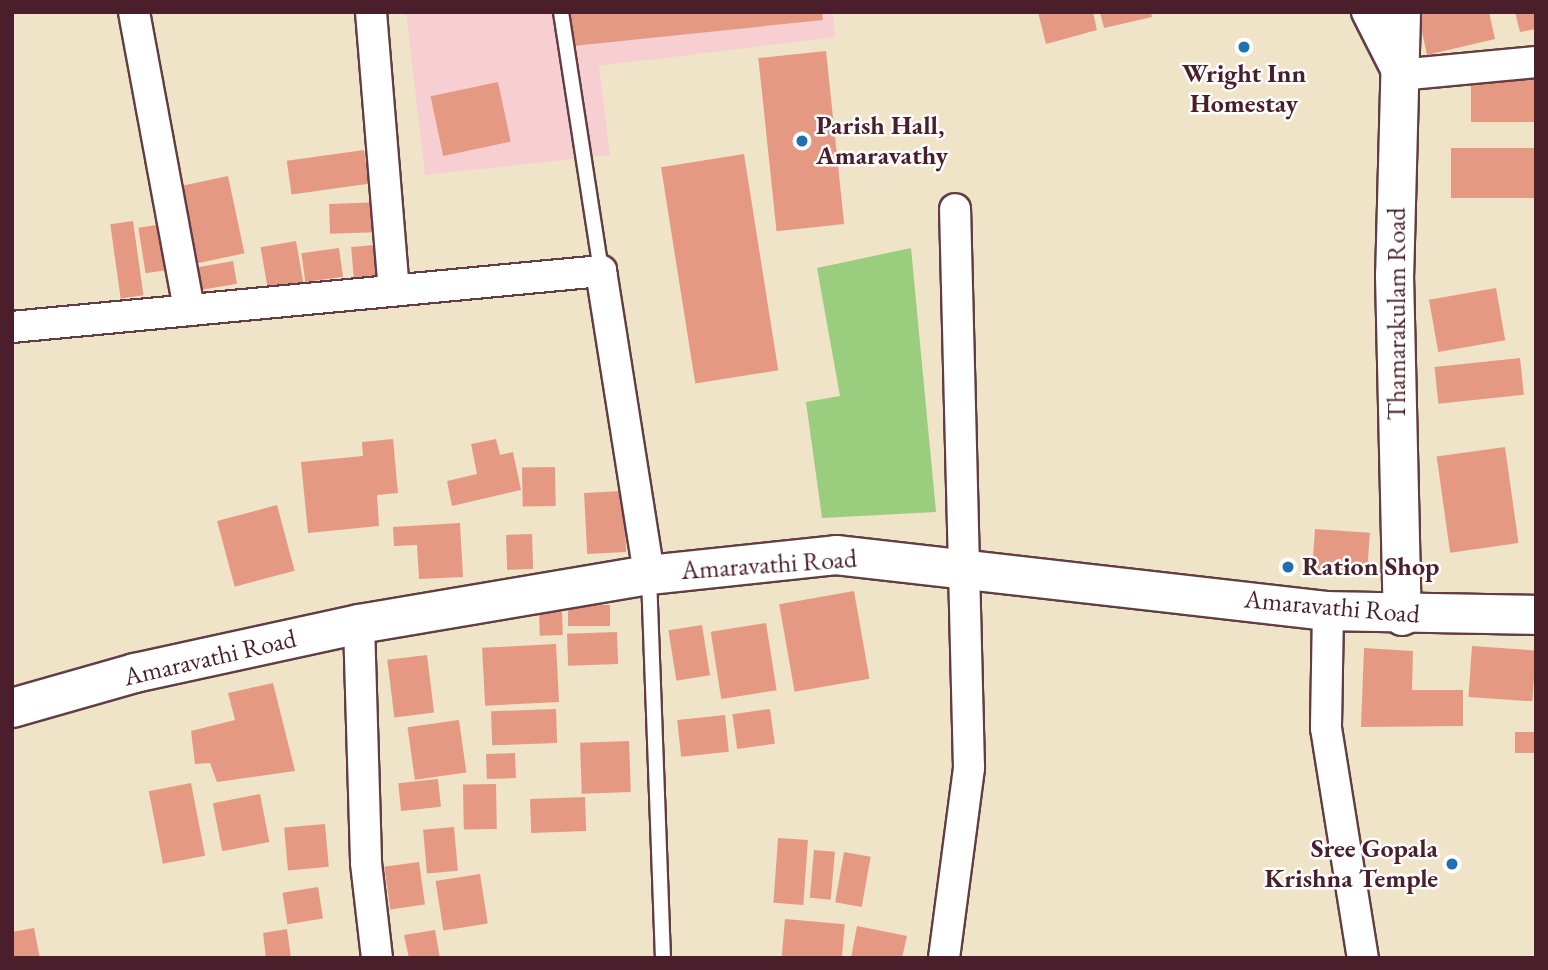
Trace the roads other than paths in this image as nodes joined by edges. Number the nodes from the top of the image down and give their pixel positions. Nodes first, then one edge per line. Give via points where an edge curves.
1 (134, 12) edge
2 (371, 12) edge
3 (561, 12) edge
4 (1367, 12) edge
5 (1401, 12) edge
6 (1536, 62) edge
7 (1399, 75) junction
8 (955, 209) dead end
9 (601, 271) junction
10 (394, 290) junction
11 (189, 310) junction
12 (12, 327) edge
13 (961, 566) junction
14 (649, 575) junction
15 (1328, 611) junction
16 (1402, 615) junction
17 (1536, 615) edge
18 (359, 624) junction
19 (12, 708) edge
20 (377, 958) edge
21 (663, 958) edge
22 (944, 958) edge
23 (1363, 958) edge

1 - 11 street
2 - 10 street
3 - 9 lane
4 - 7 street
5 - 7 street, Thamarakulam Road
6 - 7 street
7 - 16 street, Thamarakulam Road via 1394,274
8 - 13 street
9 - 10 street
9 - 14 street
10 - 11 street
11 - 12 street
13 - 14 main road, Amaravathi Road via 836,555
13 - 15 main road, Amaravathi Road
13 - 22 street via 970,768
14 - 18 main road, Amaravathi Road
14 - 21 lane
15 - 16 main road, Amaravathi Road
15 - 23 street via 1326,728
16 - 17 main road, Amaravathi Road
18 - 19 main road, Amaravathi Road via 135,673
18 - 20 street via 366,863

